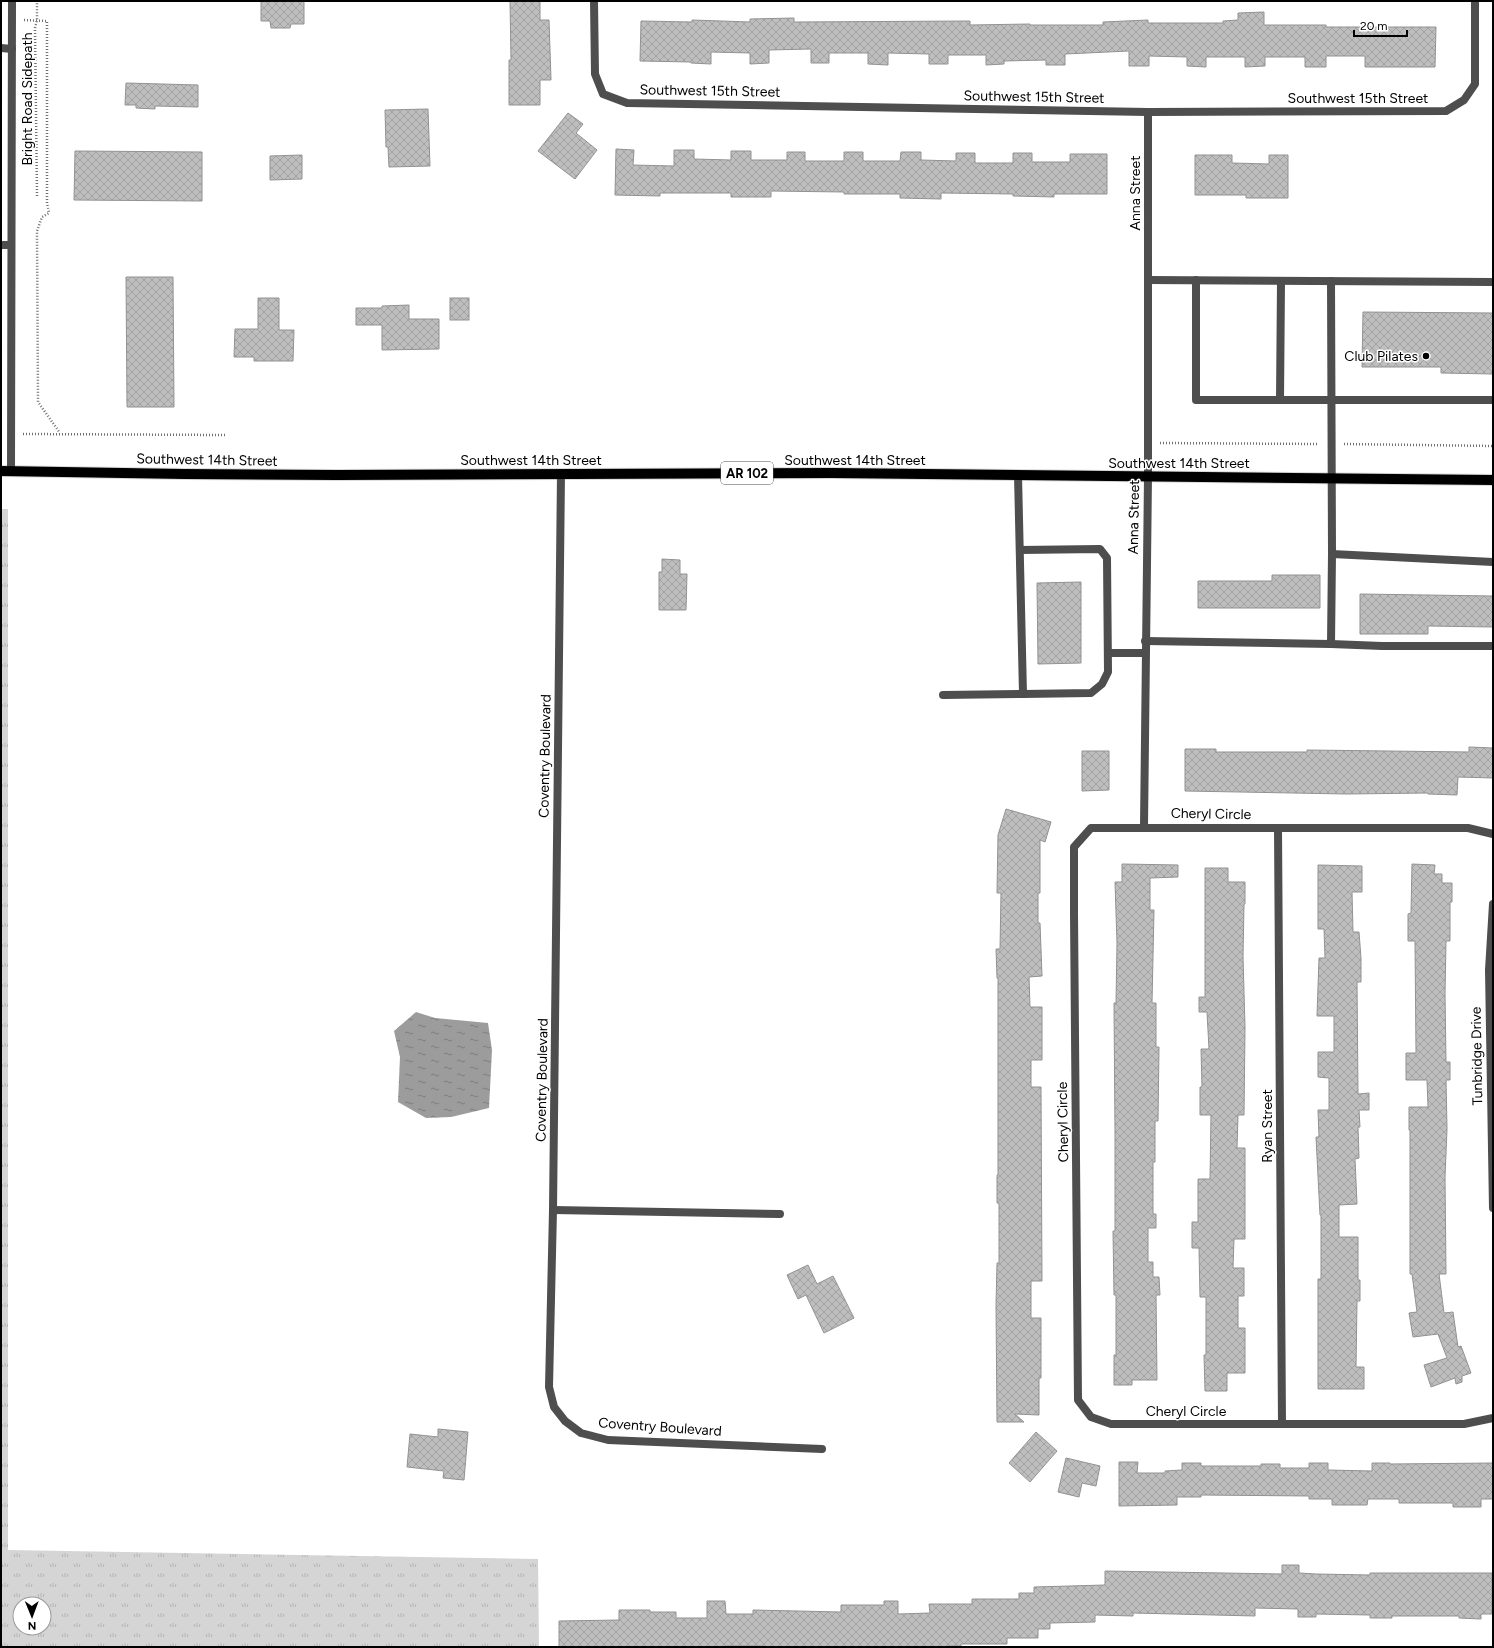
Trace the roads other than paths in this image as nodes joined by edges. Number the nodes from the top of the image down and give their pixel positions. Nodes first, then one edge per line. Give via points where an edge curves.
1 (12, 1) edge
2 (594, 1) edge
3 (1475, 1) edge
4 (1, 48) edge
5 (12, 48) junction
6 (1148, 112) junction
7 (1, 245) edge
8 (10, 245) junction
9 (1148, 280) junction
10 (1196, 280) junction
11 (1281, 281) junction
12 (1331, 281) junction
13 (1493, 282) edge
14 (1280, 400) junction
15 (1331, 400) junction
16 (1493, 400) edge
17 (6, 471) edge
18 (561, 473) junction
19 (1018, 475) junction
20 (1148, 476) junction
21 (1331, 478) junction
22 (1493, 480) edge
23 (1020, 550) junction
24 (1332, 554) junction
25 (1493, 562) edge
26 (1145, 641) junction
27 (1331, 644) junction
28 (1493, 646) edge
29 (1108, 653) junction
30 (1145, 653) junction
31 (1023, 694) junction
32 (943, 695) dead end
33 (1144, 827) junction
34 (1278, 828) junction
35 (1493, 834) edge
36 (1493, 904) edge
37 (1493, 1208) edge
38 (553, 1210) junction
39 (780, 1214) dead end
40 (1493, 1418) edge
41 (1282, 1424) junction
42 (822, 1449) dead end

1 - 5 street
2 - 6 street, Southwest 15th Street via 595,74 603,94 626,103
3 - 6 street, Southwest 15th Street via 1474,84 1464,100 1446,111
4 - 5 street
5 - 8 street
6 - 9 street, Anna Street
7 - 8 street
8 - 17 street
9 - 10 street
9 - 20 street, Anna Street
10 - 11 street
10 - 14 street via 1196,400
11 - 12 street
11 - 14 street
12 - 13 street
12 - 15 street
14 - 15 street
15 - 16 street
15 - 21 street
17 - 18 main road, Southwest 14th Street / AR 102 via 223,474
18 - 19 main road, Southwest 14th Street / AR 102
18 - 38 street, Coventry Boulevard
19 - 20 main road, Southwest 14th Street / AR 102
19 - 23 street
20 - 21 main road, Southwest 14th Street / AR 102
20 - 26 street, Anna Street
21 - 22 main road, Southwest 14th Street / AR 102
21 - 24 street
23 - 29 street via 1100,549 1107,558
23 - 31 street
24 - 25 street
24 - 27 street
26 - 27 street
26 - 30 street, Anna Street
27 - 28 street
29 - 30 street
29 - 31 street via 1108,672 1102,684 1091,693
30 - 33 street, Anna Street
31 - 32 street
33 - 34 street, Cheryl Circle
33 - 41 street, Cheryl Circle via 1092,828 1074,847 1078,1400 1091,1418 1111,1424
34 - 35 street, Cheryl Circle via 1468,828
34 - 41 street, Ryan Street
36 - 37 street, Tunbridge Drive via 1489,970
38 - 39 street
38 - 42 street, Coventry Boulevard via 549,1387 554,1407 565,1421 581,1433 608,1440
40 - 41 street, Cheryl Circle via 1464,1424

